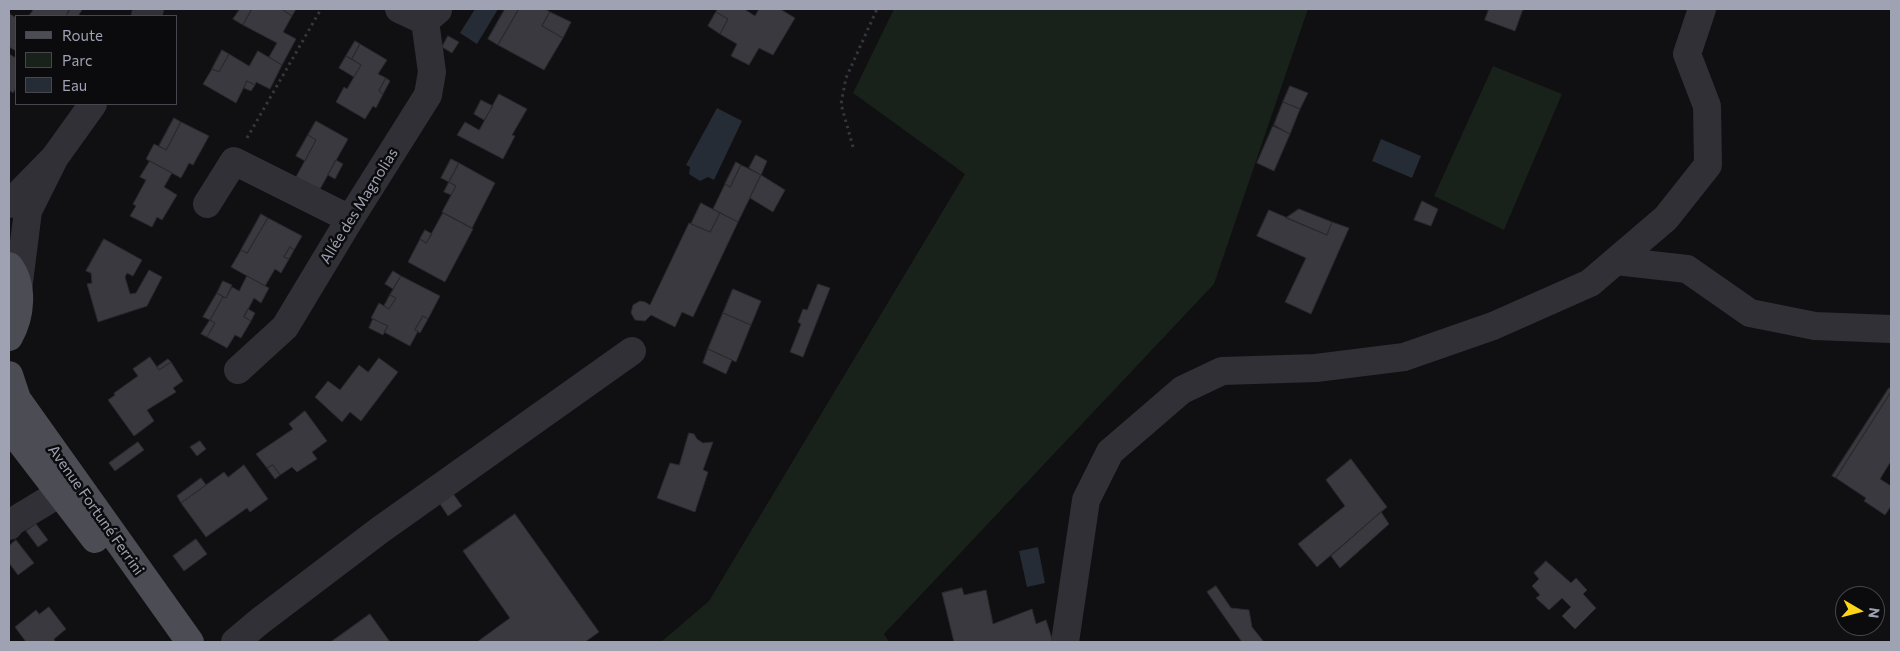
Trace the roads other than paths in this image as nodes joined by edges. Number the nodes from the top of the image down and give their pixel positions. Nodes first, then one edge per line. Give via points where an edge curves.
1 (399, 9) edge
2 (1702, 9) edge
3 (432, 15) edge
4 (92, 105) edge
5 (55, 157) junction
6 (9, 204) edge
7 (208, 204) dead end
8 (350, 219) junction
9 (1616, 261) junction
10 (14, 278) edge
11 (1891, 329) edge
12 (12, 332) edge
13 (632, 351) dead end
14 (9, 353) edge
15 (238, 370) dead end
16 (9, 375) edge
17 (9, 427) edge
18 (60, 493) junction
19 (9, 526) edge
20 (239, 639) edge
21 (175, 642) edge
22 (190, 642) edge
23 (1065, 642) edge

1 - 3 street
2 - 9 street via 1687,54 1707,106 1708,165 1666,218
3 - 8 street, Allée des Magnolias via 432,72 428,95
4 - 5 street
5 - 6 street
5 - 10 street via 28,210
7 - 8 street via 234,161
8 - 15 street, Allée des Magnolias via 285,327
9 - 11 street via 1686,269 1750,313 1814,326
9 - 23 street via 1590,283 1493,326 1404,357 1316,368 1222,371 1182,390 1110,452 1086,500
10 - 12 main road via 19,309
12 - 14 main road
13 - 20 street via 380,530
16 - 22 main road, Avenue Fortuné Ferrini via 17,398
17 - 18 main road, Avenue Fortuné Ferrini
18 - 19 street
18 - 21 main road, Avenue Fortuné Ferrini

